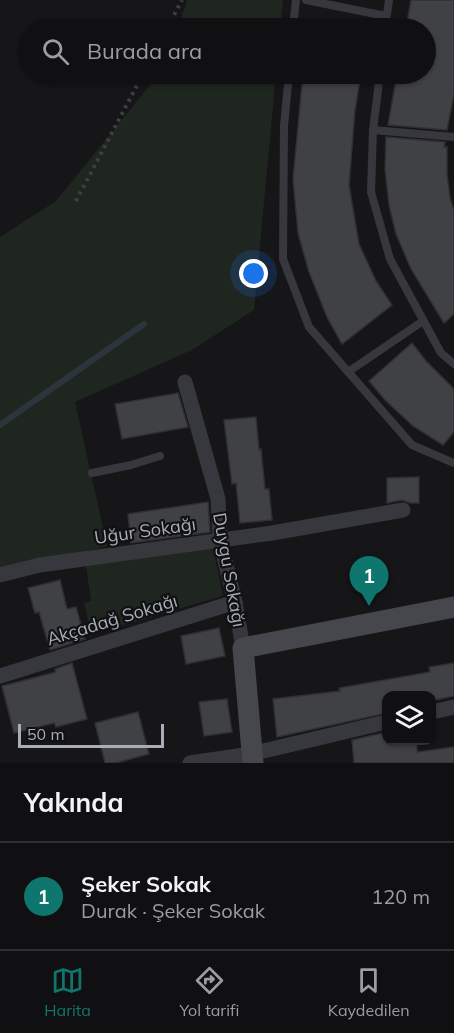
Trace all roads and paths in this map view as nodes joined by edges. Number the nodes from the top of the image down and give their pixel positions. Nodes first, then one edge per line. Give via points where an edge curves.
1 (182, 0) edge
2 (296, 0) edge
3 (306, 0) edge
4 (389, 0) edge
5 (387, 16) joint
6 (172, 18) edge
7 (295, 18) edge
8 (138, 84) edge
9 (288, 84) edge
10 (379, 84) edge
11 (373, 130) junction
12 (454, 137) edge
13 (76, 201) dead end
14 (423, 321) junction
15 (454, 364) edge
16 (348, 372) junction
17 (185, 382) dead end
18 (160, 456) dead end
19 (454, 463) edge
20 (92, 474) dead end
21 (403, 510) dead end
22 (220, 540) junction
23 (0, 575) edge
24 (235, 602) junction
25 (454, 607) edge
26 (243, 648) junction
27 (0, 676) edge
28 (454, 707) edge
29 (436, 711) edge
30 (382, 723) edge
31 (252, 759) edge
32 (190, 763) edge

1 - 6 path
2 - 7 lane
3 - 5 lane
4 - 5 lane
8 - 13 path
9 - 16 lane via 283,259 309,327
10 - 11 lane
11 - 12 lane
11 - 14 lane via 371,192 390,259
14 - 15 lane via 441,353
14 - 16 lane
16 - 19 lane via 412,445
17 - 22 street, Duygu Sokağı via 218,499
18 - 20 lane
21 - 22 street, Uğur Sokağı
22 - 23 street, Uğur Sokağı via 40,565
22 - 24 street, Duygu Sokağı
24 - 26 street, Duygu Sokağı
24 - 27 street, Akçadağ Sokağı
25 - 26 street
26 - 31 street, Duygu Sokağı
28 - 29 street
30 - 31 street
31 - 32 street

